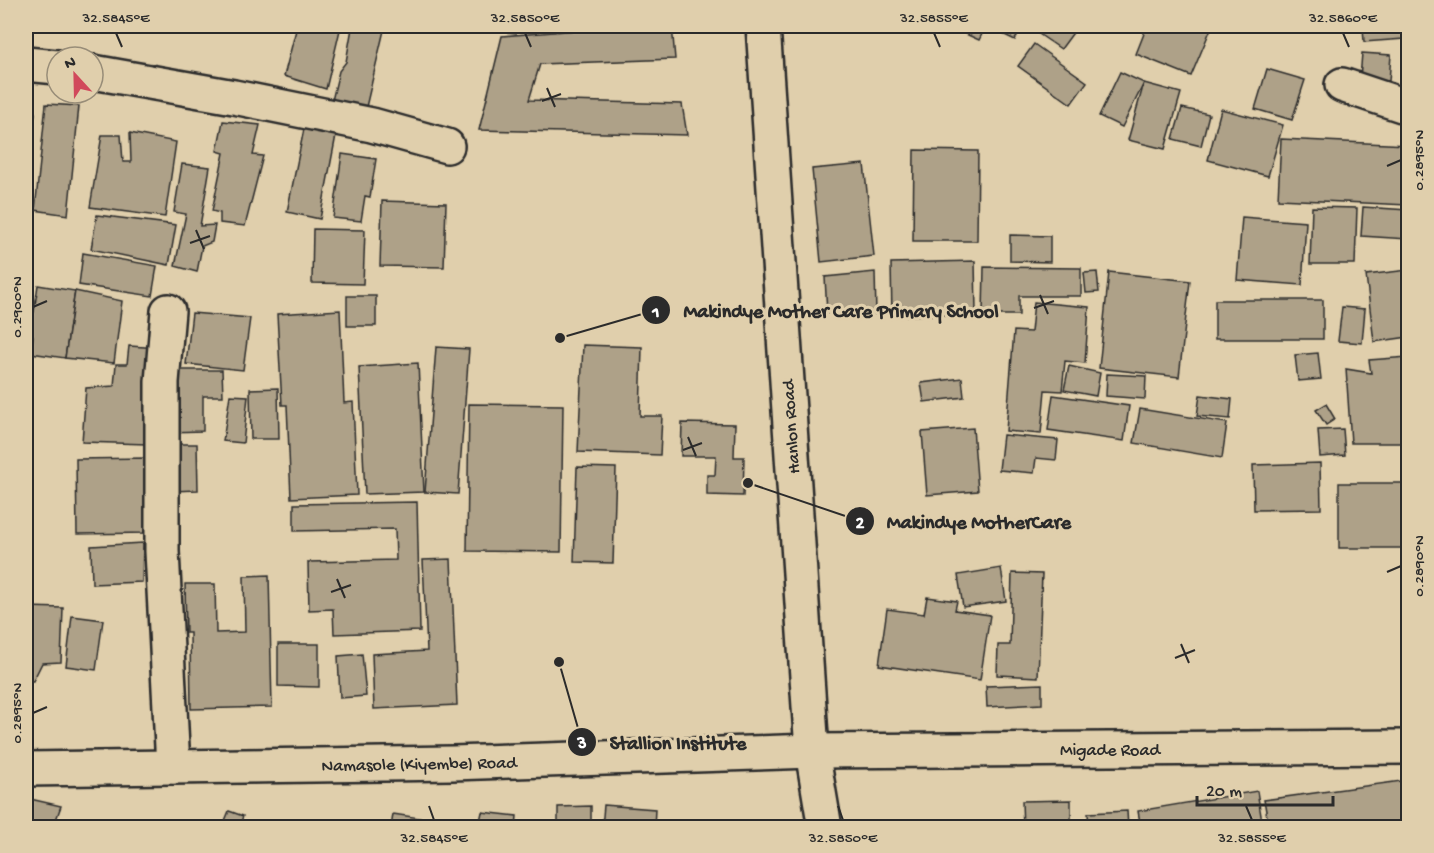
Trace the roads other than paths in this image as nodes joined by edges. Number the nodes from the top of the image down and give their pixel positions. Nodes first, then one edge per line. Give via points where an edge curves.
1 (763, 26) edge
2 (26, 64) edge
3 (45, 66) edge
4 (105, 74) edge
5 (1342, 85) dead end
6 (1408, 107) edge
7 (447, 146) dead end
8 (168, 311) dead end
9 (1408, 747) edge
10 (812, 751) junction
11 (173, 767) junction
12 (26, 769) edge
13 (825, 828) edge

1 - 10 main road, Hanlon Road
2 - 3 main road
4 - 7 main road via 372,124
5 - 6 main road
8 - 11 main road via 162,382 162,540
9 - 10 main road, Migade Road
10 - 11 main road, Namasole (Kiyembe) Road via 453,763
10 - 13 main road, Hanlon Road
11 - 12 main road, Namasole (Kiyembe) Road

